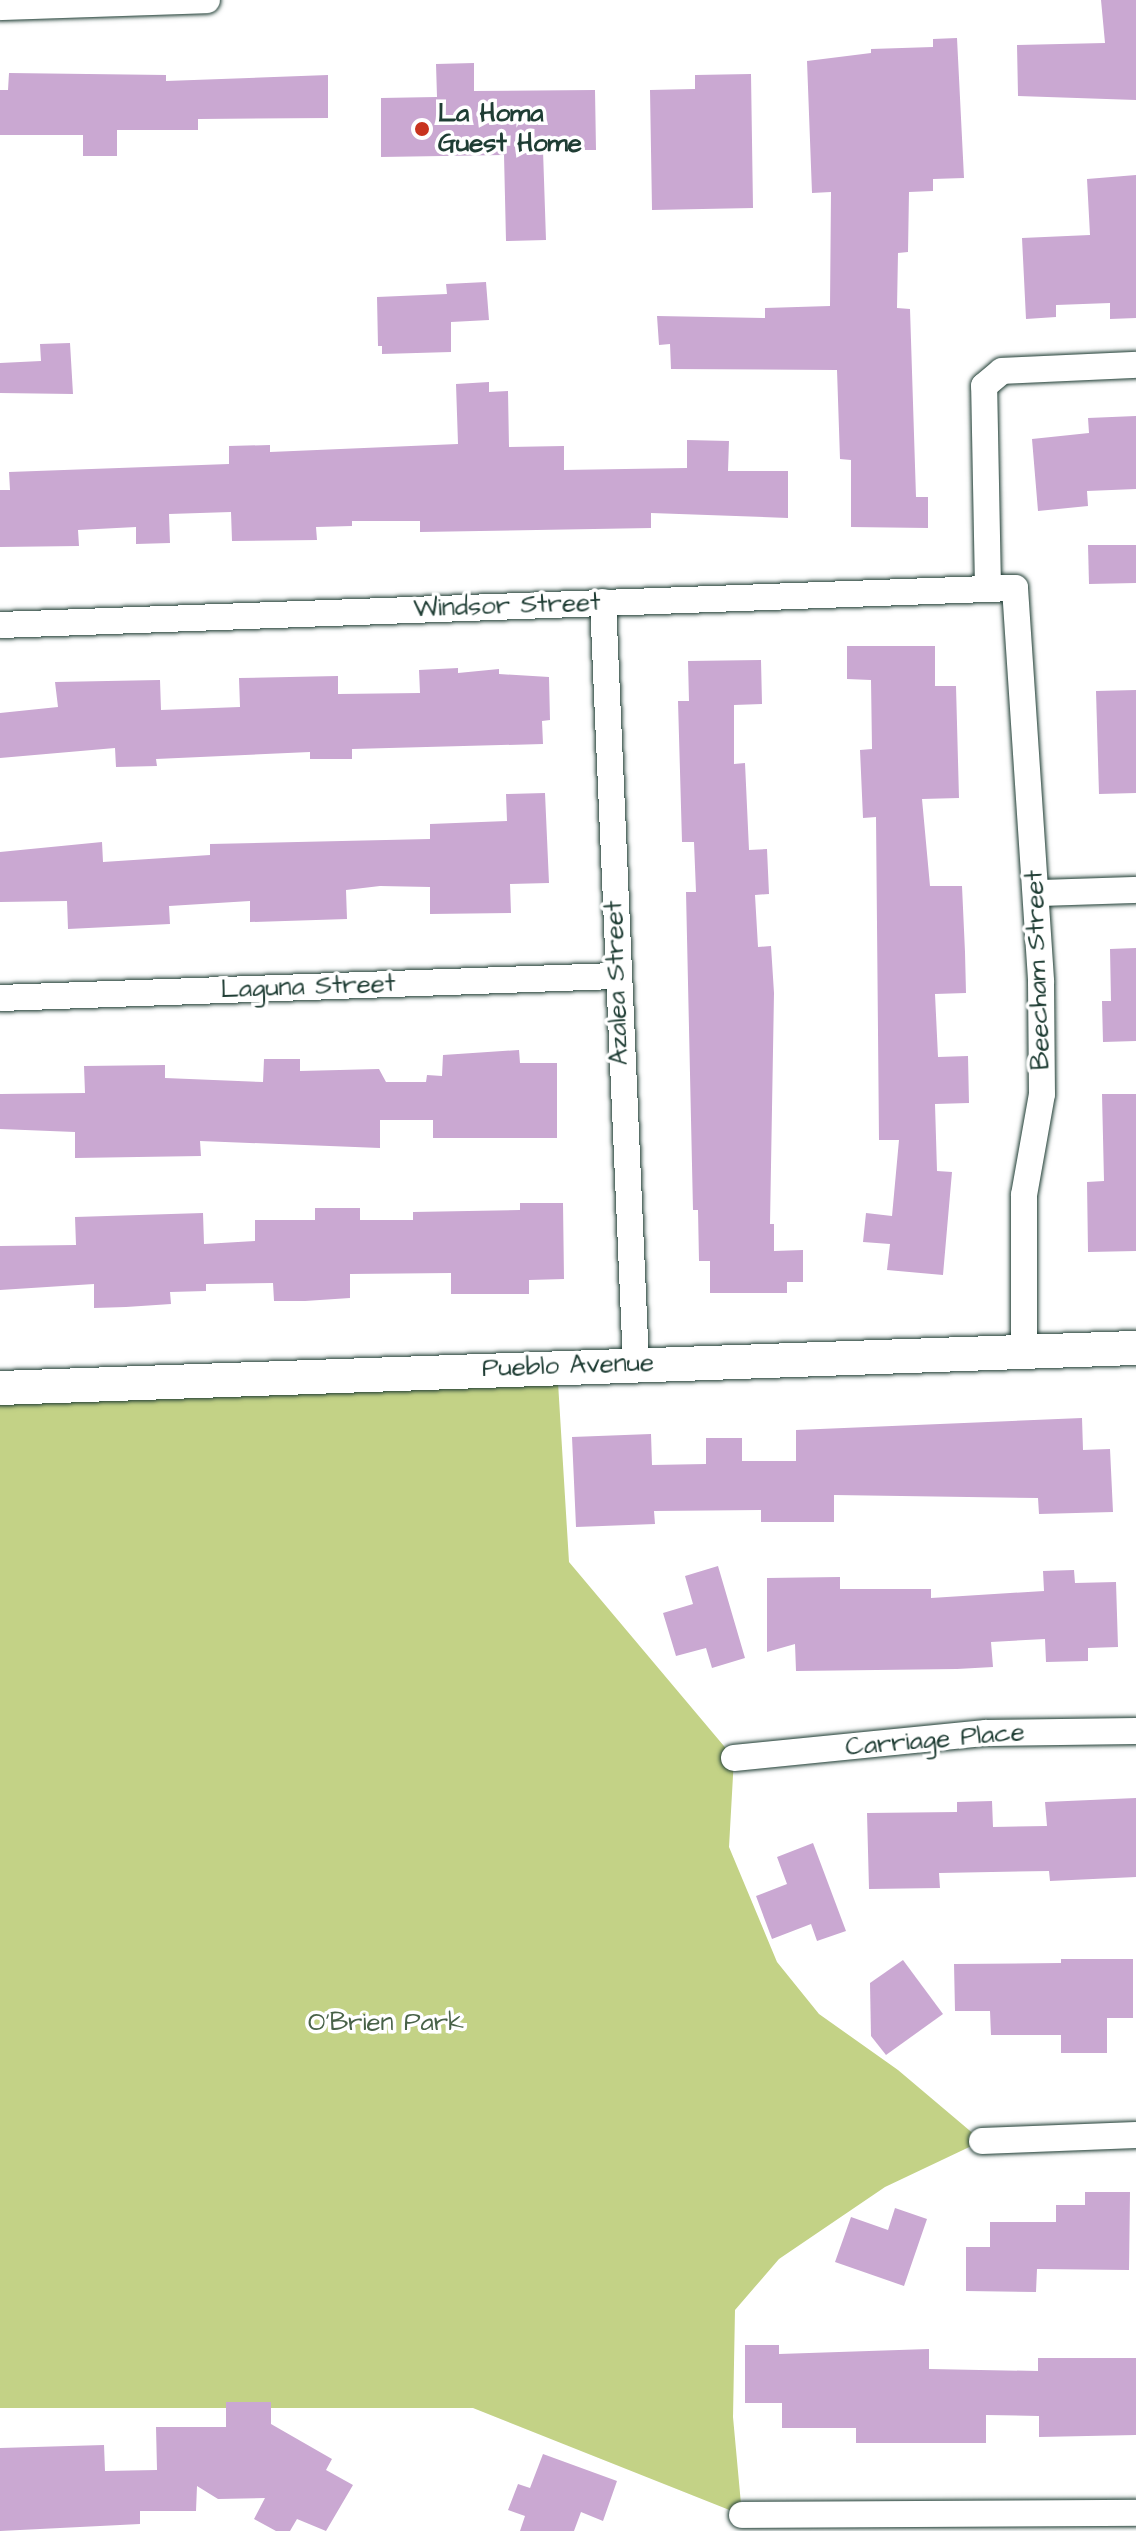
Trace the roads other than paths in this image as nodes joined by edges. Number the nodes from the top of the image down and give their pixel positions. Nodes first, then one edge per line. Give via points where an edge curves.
1 (207, 0) edge
2 (0, 7) edge
3 (1136, 365) edge
4 (988, 588) junction
5 (1015, 588) joint
6 (603, 602) junction
7 (0, 625) edge
8 (1136, 890) edge
9 (1038, 893) junction
10 (616, 976) junction
11 (0, 998) edge
12 (1136, 1348) edge
13 (1024, 1350) junction
14 (636, 1363) junction
15 (0, 1388) edge
16 (1136, 1731) edge
17 (734, 1758) dead end
18 (1136, 2135) edge
19 (982, 2141) dead end
20 (1136, 2513) edge
21 (742, 2515) dead end

1 - 2 street
3 - 4 street via 1002,371 984,386
4 - 5 street, Windsor Street
4 - 6 street, Windsor Street
5 - 9 street, Beecham Street
6 - 7 street, Windsor Street
6 - 10 street, Azalea Street
8 - 9 street
9 - 13 street, Beecham Street via 1042,1094 1024,1195
10 - 11 street, Laguna Street
10 - 14 street, Azalea Street
12 - 13 street, Pueblo Avenue
13 - 14 street, Pueblo Avenue
14 - 15 street, Pueblo Avenue
16 - 17 street, Carriage Place via 986,1733
18 - 19 street
20 - 21 street

